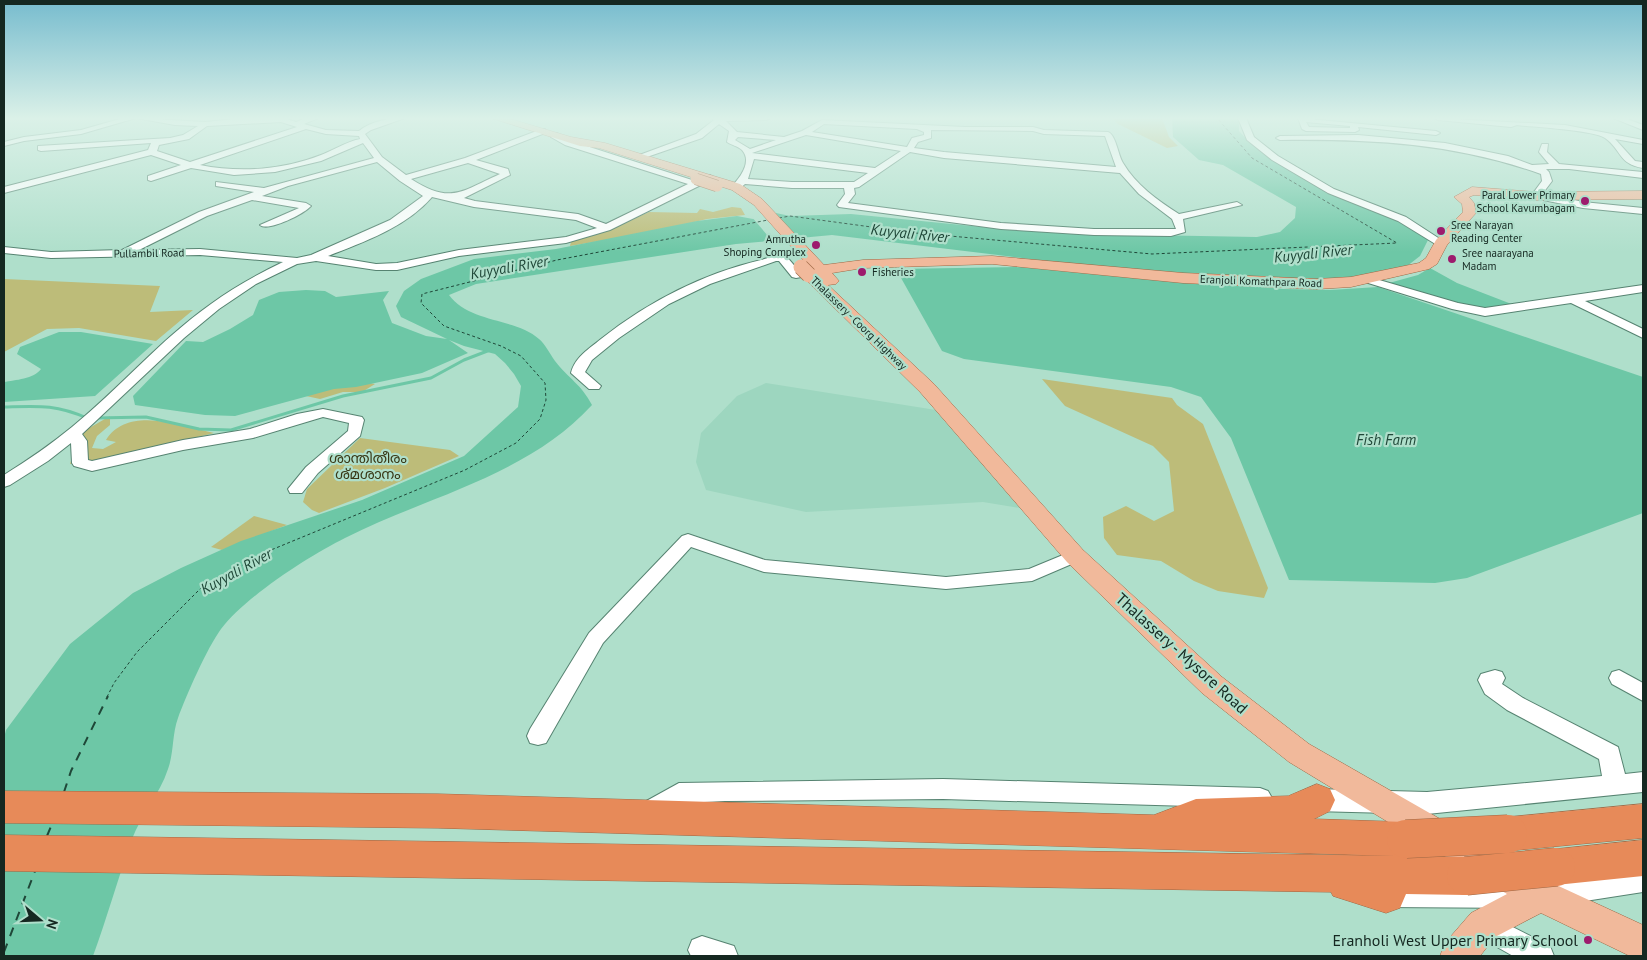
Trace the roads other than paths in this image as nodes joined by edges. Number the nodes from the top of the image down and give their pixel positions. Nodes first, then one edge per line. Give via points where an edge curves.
1 (103, 163) edge
2 (177, 163) edge
3 (194, 163) edge
4 (305, 163) edge
5 (367, 163) edge
6 (383, 163) edge
7 (458, 163) edge
8 (479, 163) edge
9 (635, 163) edge
10 (641, 163) edge
11 (656, 163) edge
12 (746, 163) edge
13 (814, 163) edge
14 (888, 163) edge
15 (1037, 163) edge
16 (1119, 163) edge
17 (1283, 163) edge
18 (1515, 163) edge
19 (1553, 163) edge
20 (185, 166) junction
21 (1556, 166) junction
22 (1533, 167) junction
23 (282, 170) junction
24 (1122, 170) junction
25 (876, 171) junction
26 (1643, 176) edge
27 (304, 177) junction
28 (151, 178) dead end
29 (403, 178) junction
30 (696, 181) junction
31 (714, 182) junction
32 (219, 184) dead end
33 (740, 184) junction
34 (849, 187) junction
35 (4, 190) edge
36 (266, 191) junction
37 (430, 194) junction
38 (1643, 195) edge
39 (253, 196) junction
40 (1539, 196) junction
41 (456, 198) junction
42 (1237, 205) dead end
43 (1643, 211) edge
44 (1177, 217) junction
45 (265, 225) dead end
46 (606, 228) junction
47 (1441, 243) junction
48 (4, 250) edge
49 (124, 253) junction
50 (313, 258) junction
51 (295, 261) junction
52 (806, 267) junction
53 (1369, 280) junction
54 (1643, 289) edge
55 (1574, 300) junction
56 (1643, 334) edge
57 (594, 386) dead end
58 (928, 388) joint
59 (101, 411) joint
60 (76, 432) junction
61 (4, 468) edge
62 (28, 468) junction
63 (4, 482) edge
64 (296, 490) dead end
65 (1075, 556) junction
66 (1495, 678) dead end
67 (1619, 678) dead end
68 (1643, 692) edge
69 (538, 736) dead end
70 (1643, 782) edge
71 (1615, 786) junction
72 (1317, 800) junction
73 (1380, 802) junction
74 (4, 807) edge
75 (642, 817) junction
76 (1643, 821) edge
77 (1149, 832) junction
78 (4, 853) edge
79 (1643, 858) edge
80 (665, 862) junction
81 (1255, 873) junction
82 (1643, 880) edge
83 (1548, 881) junction
84 (1386, 894) junction
85 (1483, 925) junction
86 (1643, 942) edge
87 (1458, 956) edge
88 (1540, 956) edge

1 - 35 street
2 - 20 street
3 - 20 street
4 - 23 street
5 - 27 street
6 - 29 street
7 - 29 street
8 - 41 street via 500,168 506,172 505,175
9 - 30 street
10 - 30 main road
11 - 31 main road
12 - 33 street
13 - 25 street
14 - 25 street
15 - 24 street
16 - 24 street
17 - 47 street via 1331,191 1402,219
18 - 22 street
19 - 21 street
20 - 23 street via 252,173
20 - 28 street
21 - 22 street
21 - 26 street
22 - 40 street via 1545,172 1547,181
23 - 27 street
24 - 44 street via 1152,202
25 - 34 street via 856,186
27 - 36 street
29 - 37 street
30 - 31 main road, bridge
30 - 46 street
31 - 33 main road
31 - 52 main road via 741,198
32 - 36 street
33 - 34 street
33 - 52 main road via 793,240
34 - 44 street via 850,194 842,205 847,207 914,212 1001,226 1170,233 1180,232
36 - 39 street
37 - 41 street
37 - 50 street via 402,217
38 - 40 main road, Eranjoli Komathpara Road
39 - 45 street via 306,206
39 - 49 street via 203,214
40 - 43 street via 1583,205
40 - 47 main road, Eranjoli Komathpara Road via 1472,191 1460,197 1468,202 1470,213
41 - 46 street via 474,204 578,217
42 - 44 street
46 - 50 street via 561,241 458,254 388,268
47 - 53 main road, Eranjoli Komathpara Road via 1432,261 1424,266
48 - 49 street, Pullambil Road via 51,255
49 - 51 street, Pullambil Road via 200,252
50 - 51 street
51 - 59 street via 256,278 222,300
52 - 53 main road, Eranjoli Komathpara Road via 992,260 1215,280 1317,284
52 - 57 street via 796,275 782,258 773,258 768,263 750,266 669,299 627,324 587,357 578,373
52 - 58 main road, Thalassery - Coorg Highway
53 - 55 street via 1484,312
54 - 55 street
55 - 56 street
58 - 65 main road, Thalassery - Mysore Road
59 - 60 street
60 - 62 street
60 - 64 street via 80,464 92,466 253,433 323,413 357,420 355,433 312,470
61 - 62 street
62 - 63 street
65 - 69 street via 1032,575 946,583 764,566 688,540 596,638
65 - 73 main road, Thalassery - Mysore Road via 1212,685 1299,753
66 - 71 street via 1488,680 1492,688 1515,704 1610,754
67 - 68 street
70 - 71 street
71 - 73 street via 1428,803
72 - 73 street
72 - 75 street via 943,789 725,791 679,793
72 - 77 highway via 1291,812 1196,816
73 - 83 main road, Thalassery - Mysore Road
74 - 75 highway via 438,811
75 - 77 highway
76 - 77 highway, bridge via 1508,834 1406,839
78 - 80 highway
79 - 83 highway
80 - 81 highway
80 - 84 street via 696,872 807,878 1269,888
81 - 83 highway, bridge via 1466,876
81 - 84 highway via 1296,882 1350,884
82 - 83 street
83 - 84 street
83 - 85 main road
83 - 86 main road, Thalassery - Mysore Road
85 - 87 main road
85 - 88 street

